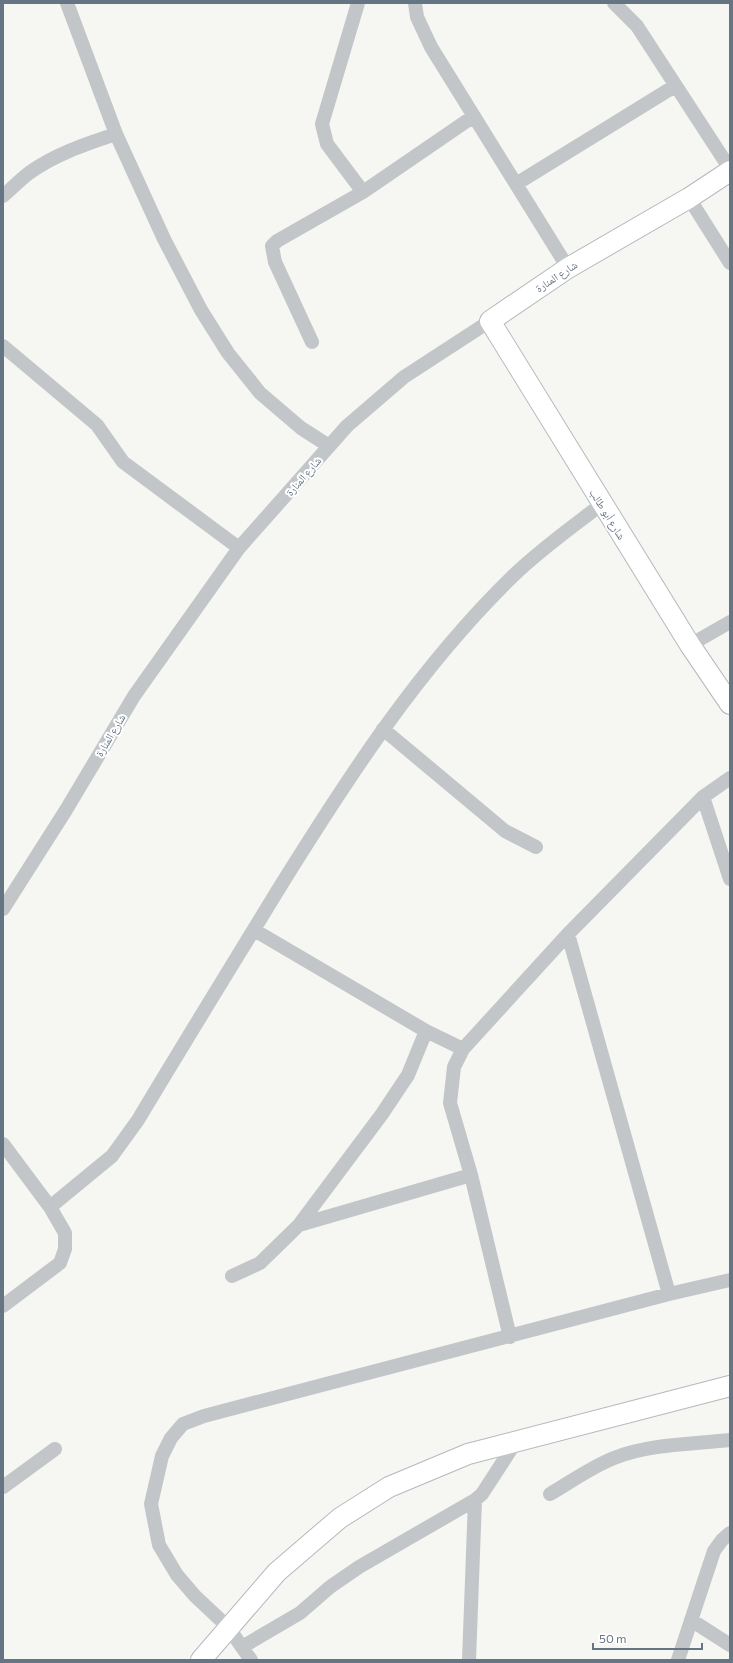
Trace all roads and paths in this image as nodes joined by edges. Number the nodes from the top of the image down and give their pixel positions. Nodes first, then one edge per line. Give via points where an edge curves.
1 (67, 3) edge
2 (358, 3) edge
3 (415, 3) edge
4 (614, 3) edge
5 (675, 86) junction
6 (474, 116) junction
7 (116, 134) junction
8 (730, 170) edge
9 (516, 184) junction
10 (363, 192) junction
11 (3, 196) edge
12 (689, 198) junction
13 (730, 264) edge
14 (568, 268) junction
15 (490, 321) junction
16 (312, 342) dead end
17 (3, 346) edge
18 (329, 446) junction
19 (602, 504) junction
20 (239, 548) junction
21 (730, 622) edge
22 (690, 645) junction
23 (730, 704) edge
24 (383, 729) junction
25 (730, 778) edge
26 (703, 797) junction
27 (536, 847) dead end
28 (730, 879) edge
29 (3, 908) edge
30 (254, 930) junction
31 (568, 934) junction
32 (426, 1031) junction
33 (463, 1049) junction
34 (3, 1144) edge
35 (471, 1175) junction
36 (50, 1207) junction
37 (299, 1225) junction
38 (232, 1276) dead end
39 (730, 1280) edge
40 (669, 1294) junction
41 (3, 1306) edge
42 (510, 1337) junction
43 (730, 1386) edge
44 (517, 1440) junction
45 (730, 1440) edge
46 (54, 1449) dead end
47 (3, 1487) edge
48 (550, 1494) dead end
49 (475, 1500) junction
50 (730, 1533) edge
51 (691, 1620) junction
52 (228, 1627) junction
53 (730, 1645) edge
54 (242, 1647) junction
55 (201, 1660) edge
56 (251, 1660) edge
57 (469, 1660) edge
58 (678, 1660) edge

1 - 7 street
2 - 10 street via 322,124 327,144
3 - 6 street via 417,17 431,47
4 - 5 street via 637,26
5 - 8 street
5 - 9 street
6 - 9 street
6 - 10 street
7 - 11 street via 50,160 29,173
7 - 18 street via 167,245 201,310 228,353 265,398 301,428
8 - 12 street, شارع المنارة
9 - 14 street
10 - 16 street via 276,241 272,246 275,262
12 - 13 street
12 - 14 street, شارع المنارة
14 - 15 street, شارع المنارة
15 - 18 street, شارع المنارة via 404,377 347,426
15 - 19 street, شارع أبو طالب
17 - 20 street via 97,425 123,462
18 - 20 street, شارع المنارة
19 - 22 street, شارع أبو طالب
19 - 24 street via 533,557 513,576 448,646
20 - 29 street, شارع المنارة via 134,696 66,810
21 - 22 street
22 - 23 street, شارع أبو طالب
24 - 27 street via 504,831
24 - 30 street via 329,808
25 - 26 street
26 - 28 street
26 - 31 street
30 - 32 street
30 - 36 street via 138,1120 112,1156
31 - 33 street
31 - 40 street
32 - 33 street
32 - 37 street via 408,1075
33 - 35 street via 454,1067 450,1103
34 - 36 street
35 - 37 street
35 - 42 street
36 - 41 street via 65,1233 65,1249 60,1263
37 - 38 street via 260,1263
39 - 40 street
40 - 42 street
42 - 52 street via 204,1416 183,1424 170,1438 162,1456 151,1504 159,1545 177,1575
43 - 44 street
44 - 49 street via 482,1494
44 - 52 street via 468,1454 432,1468 389,1487 340,1518 277,1572
45 - 48 street via 648,1449 615,1458
46 - 47 street
49 - 54 street via 359,1567 330,1587 300,1613
49 - 57 street
50 - 51 street via 714,1552
51 - 53 street
51 - 58 street
52 - 54 street
52 - 55 street
54 - 56 street

